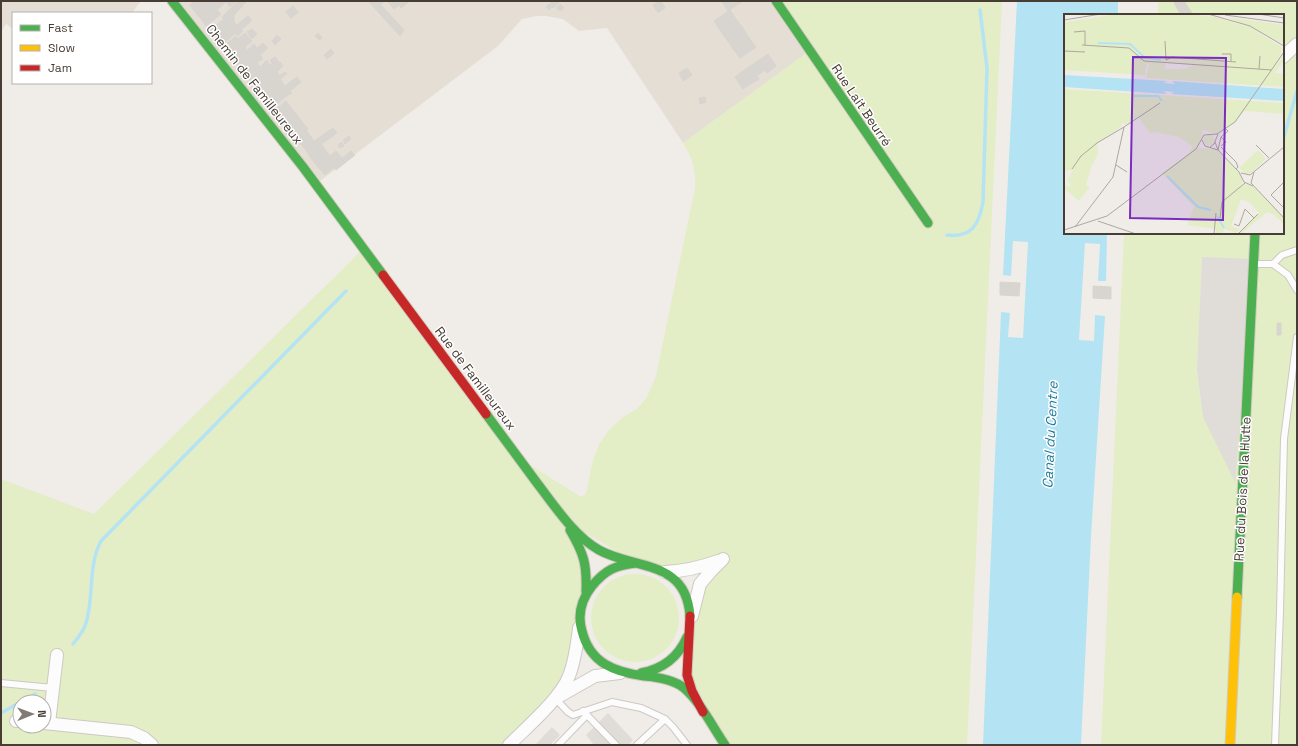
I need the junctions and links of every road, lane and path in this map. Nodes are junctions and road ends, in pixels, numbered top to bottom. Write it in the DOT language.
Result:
graph roads {
  1 [pos="172,1"];
  2 [pos="776,1"];
  3 [pos="1297,44"];
  4 [pos="1284,56"];
  5 [pos="316,184"];
  6 [pos="928,223"];
  7 [pos="1255,234"];
  8 [pos="1297,250"];
  9 [pos="1254,264"];
  10 [pos="1273,264"];
  11 [pos="1297,290"];
  12 [pos="1297,337"];
  13 [pos="565,520"];
  14 [pos="636,563"];
  15 [pos="665,572"];
  16 [pos="586,592"];
  17 [pos="691,621"];
  18 [pos="579,623"];
  19 [pos="689,634"];
  20 [pos="57,654"];
  21 [pos="622,672"];
  22 [pos="636,674"];
  23 [pos="1,682"];
  24 [pos="53,688"];
  25 [pos="52,694"];
  26 [pos="555,698"];
  27 [pos="703,712"];
  28 [pos="585,713"];
  29 [pos="665,719"];
  30 [pos="52,724"];
  31 [pos="152,745"];
  32 [pos="509,745"];
  33 [pos="558,745"];
  34 [pos="616,745"];
  35 [pos="637,745"];
  36 [pos="687,745"];
  37 [pos="725,745"];
  38 [pos="1230,745"];
  39 [pos="1275,745"];
  1 -- 5 [label="street, Chemin de Familleureux"];
  2 -- 6 [label="street, Rue Lait Beurré"];
  3 -- 4 [label="street"];
  5 -- 13 [label="street, Rue de Familleureux"];
  7 -- 9 [label="street, Rue du Bois de la Hutte"];
  8 -- 10 [label="lane"];
  9 -- 10 [label="lane"];
  9 -- 38 [label="street, Rue du Bois de la Hutte"];
  10 -- 11 [label="lane"];
  12 -- 39 [label="lane"];
  13 -- 14 [label="street, Rue de Familleureux"];
  13 -- 16 [label="street"];
  14 -- 15 [label="street, Rue de Familleureux"];
  14 -- 16 [label="street, Rue de Familleureux"];
  15 -- 17 [label="street, Rue de Familleureux"];
  15 -- 17 [label="street"];
  16 -- 18 [label="street, Rue de Familleureux"];
  17 -- 19 [label="street, Rue de Familleureux"];
  18 -- 21 [label="street, Rue de Familleureux"];
  18 -- 26 [label="street"];
  19 -- 22 [label="street, Rue de Familleureux"];
  19 -- 27 [label="street, Rue de Familleureux"];
  20 -- 24 [label="street"];
  21 -- 22 [label="street, Rue de Familleureux"];
  21 -- 26 [label="street"];
  22 -- 27 [label="street, Rue de Familleureux"];
  23 -- 24 [label="lane"];
  24 -- 25 [label="street"];
  26 -- 28 [label="lane"];
  26 -- 32 [label="street"];
  27 -- 37 [label="street, Rue de Familleureux"];
  28 -- 29 [label="lane"];
  28 -- 33 [label="lane"];
  28 -- 34 [label="lane"];
  29 -- 35 [label="lane"];
  29 -- 36 [label="lane"];
  30 -- 31 [label="street"];
}
